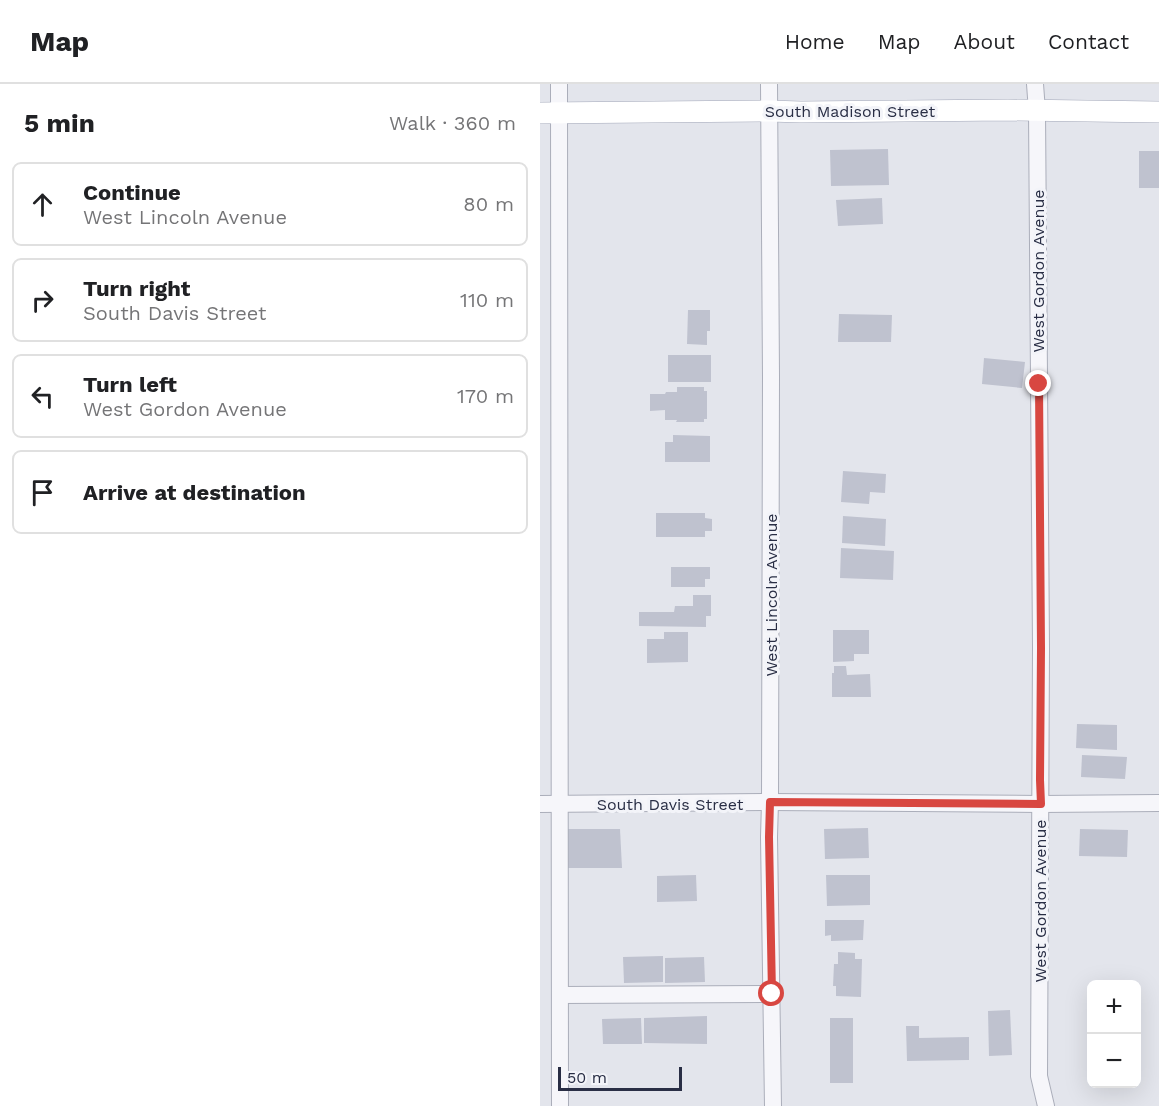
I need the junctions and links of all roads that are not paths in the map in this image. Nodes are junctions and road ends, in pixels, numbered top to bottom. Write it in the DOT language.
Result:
graph roads {
  1 [pos="559,84"];
  2 [pos="769,84"];
  3 [pos="1035,84"];
  4 [pos="769,111"];
  5 [pos="1037,111"];
  6 [pos="1159,112"];
  7 [pos="550,113"];
  8 [pos="770,802"];
  9 [pos="1159,802"];
  10 [pos="540,804"];
  11 [pos="560,804"];
  12 [pos="1041,804"];
  13 [pos="772,994"];
  14 [pos="560,996"];
  15 [pos="560,1106"];
  16 [pos="773,1106"];
  17 [pos="1046,1106"];
  1 -- 7 [label="street"];
  2 -- 4 [label="street, West Lincoln Avenue"];
  3 -- 5 [label="street, West Gordon Avenue"];
  4 -- 5 [label="main road, South Madison Street"];
  4 -- 7 [label="main road, South Madison Street"];
  4 -- 8 [label="street, West Lincoln Avenue"];
  5 -- 6 [label="main road, South Madison Street"];
  5 -- 12 [label="street, West Gordon Avenue"];
  7 -- 11 [label="street"];
  8 -- 11 [label="street, South Davis Street"];
  8 -- 12 [label="street, South Davis Street"];
  8 -- 13 [label="street, West Lincoln Avenue"];
  9 -- 12 [label="street, South Davis Street"];
  10 -- 11 [label="street, South Davis Street"];
  11 -- 14 [label="street"];
  12 -- 17 [label="street, West Gordon Avenue"];
  13 -- 14 [label="street"];
  13 -- 16 [label="street, West Lincoln Avenue"];
  14 -- 15 [label="street"];
}
